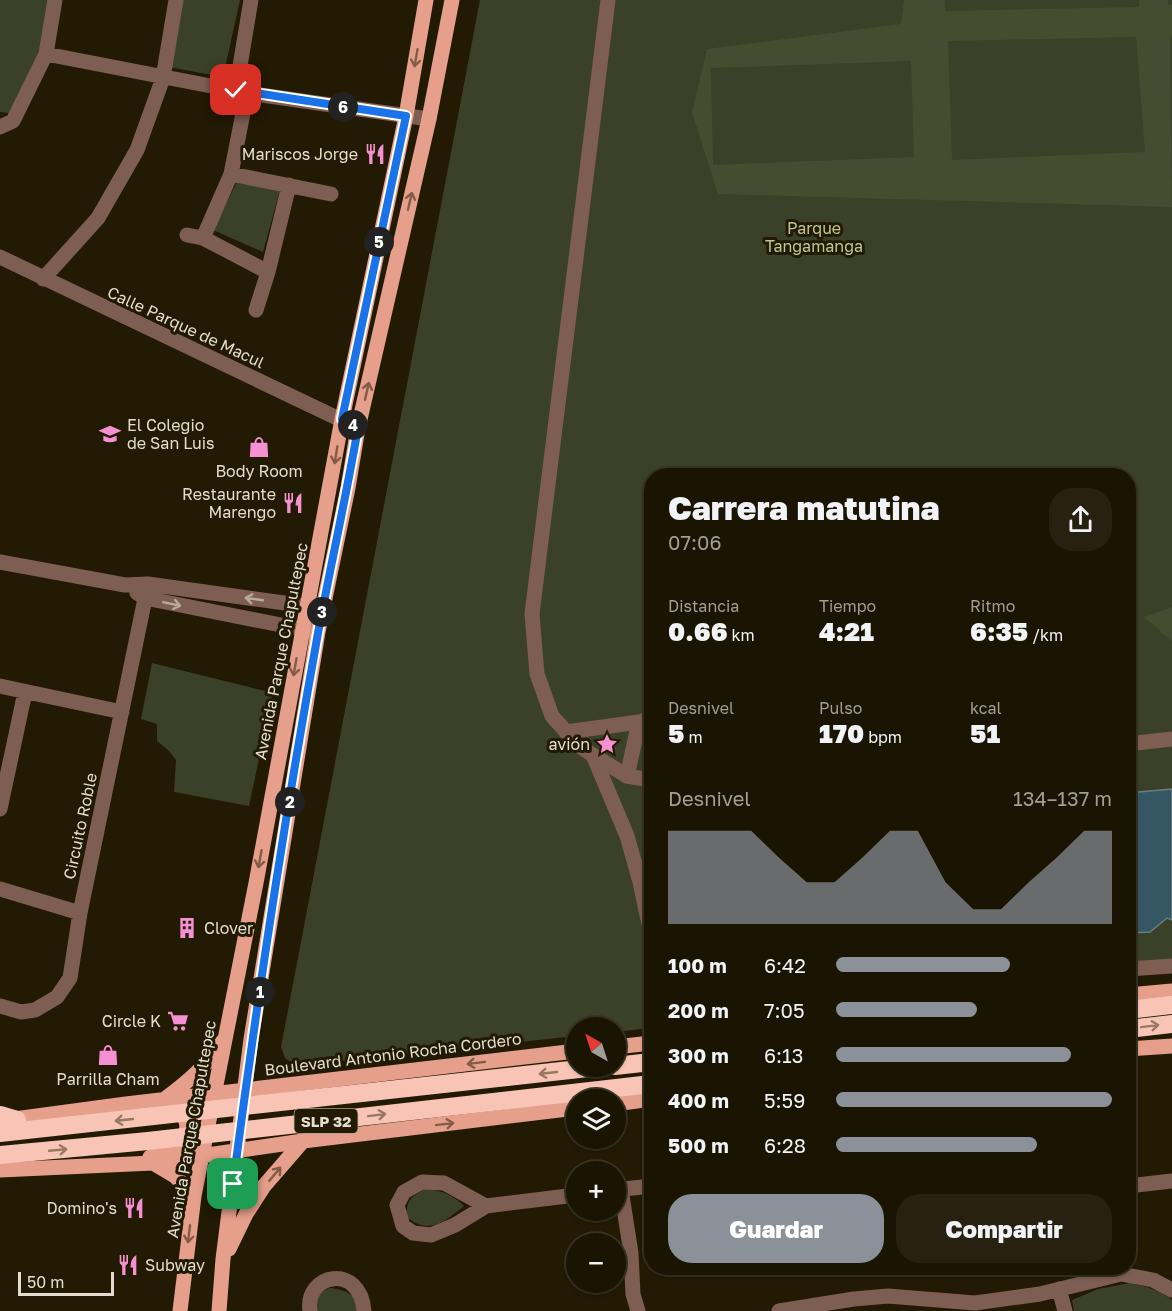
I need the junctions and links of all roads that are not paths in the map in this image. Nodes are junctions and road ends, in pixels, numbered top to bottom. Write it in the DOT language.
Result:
graph roads {
  1 [pos="55,0"];
  2 [pos="176,0"];
  3 [pos="251,0"];
  4 [pos="426,0"];
  5 [pos="452,0"];
  6 [pos="608,0"];
  7 [pos="46,54"];
  8 [pos="163,78"];
  9 [pos="241,91"];
  10 [pos="406,116"];
  11 [pos="429,119"];
  12 [pos="0,127"];
  13 [pos="231,174"];
  14 [pos="289,185"];
  15 [pos="331,194"];
  16 [pos="187,235"];
  17 [pos="203,238"];
  18 [pos="0,258"];
  19 [pos="268,272"];
  20 [pos="43,279"];
  21 [pos="256,310"];
  22 [pos="342,419"];
  23 [pos="358,428"];
  24 [pos="0,562"];
  25 [pos="147,591"];
  26 [pos="307,606"];
  27 [pos="323,609"];
  28 [pos="302,630"];
  29 [pos="318,632"];
  30 [pos="0,686"];
  31 [pos="25,692"];
  32 [pos="122,712"];
  33 [pos="644,720"];
  34 [pos="644,723"];
  35 [pos="566,732"];
  36 [pos="1172,739"];
  37 [pos="1136,743"];
  38 [pos="593,755"];
  39 [pos="627,776"];
  40 [pos="644,779"];
  41 [pos="0,809"];
  42 [pos="0,889"];
  43 [pos="644,901"];
  44 [pos="80,913"];
  45 [pos="1172,966"];
  46 [pos="1136,968"];
  47 [pos="1172,991"];
  48 [pos="1136,994"];
  49 [pos="1172,1005"];
  50 [pos="0,1006"];
  51 [pos="1136,1009"];
  52 [pos="1172,1024"];
  53 [pos="1136,1028"];
  54 [pos="226,1036"];
  55 [pos="644,1044"];
  56 [pos="626,1046"];
  57 [pos="1172,1046"];
  58 [pos="1136,1048"];
  59 [pos="566,1052"];
  60 [pos="644,1063"];
  61 [pos="626,1064"];
  62 [pos="566,1070"];
  63 [pos="307,1082"];
  64 [pos="644,1085"];
  65 [pos="246,1090"];
  66 [pos="216,1094"];
  67 [pos="164,1100"];
  68 [pos="644,1101"];
  69 [pos="626,1103"];
  70 [pos="126,1104"];
  71 [pos="566,1109"];
  72 [pos="6,1118"];
  73 [pos="0,1133"];
  74 [pos="303,1141"];
  75 [pos="237,1151"];
  76 [pos="0,1155"];
  77 [pos="202,1156"];
  78 [pos="153,1163"];
  79 [pos="130,1164"];
  80 [pos="0,1170"];
  81 [pos="1172,1181"];
  82 [pos="1136,1184"];
  83 [pos="644,1187"];
  84 [pos="626,1189"];
  85 [pos="194,1196"];
  86 [pos="566,1196"];
  87 [pos="486,1206"];
  88 [pos="624,1221"];
  89 [pos="223,1259"];
  90 [pos="1107,1275"];
  91 [pos="1135,1275"];
  92 [pos="1059,1289"];
  93 [pos="1172,1290"];
  94 [pos="180,1311"];
  95 [pos="219,1311"];
  96 [pos="310,1311"];
  97 [pos="364,1311"];
  98 [pos="638,1311"];
  99 [pos="779,1311"];
  100 [pos="1065,1311"];
  1 -- 7 [label="street"];
  2 -- 8 [label="street"];
  3 -- 9 [label="street"];
  4 -- 10 [label="main road, Avenida Parque Chapultepec, one-way"];
  5 -- 11 [label="main road, Avenida Parque Chapultepec"];
  6 -- 35 [label="street"];
  7 -- 8 [label="street"];
  7 -- 12 [label="street"];
  8 -- 9 [label="street"];
  8 -- 20 [label="street"];
  9 -- 10 [label="street"];
  9 -- 13 [label="street"];
  10 -- 11 [label="street"];
  10 -- 22 [label="main road, Avenida Parque Chapultepec"];
  23 -- 11 [label="main road, Avenida Parque Chapultepec, one-way"];
  13 -- 14 [label="street"];
  13 -- 17 [label="street"];
  14 -- 15 [label="street"];
  14 -- 19 [label="street"];
  16 -- 17 [label="street"];
  17 -- 19 [label="street"];
  18 -- 20 [label="street, Calle Parque de Macul"];
  19 -- 21 [label="street"];
  20 -- 22 [label="street, Calle Parque de Macul"];
  22 -- 23 [label="street, Calle Parque de Macul"];
  22 -- 26 [label="main road, Avenida Parque Chapultepec, one-way"];
  23 -- 27 [label="main road, Avenida Parque Chapultepec"];
  24 -- 25 [label="street"];
  26 -- 25 [label="street, one-way"];
  25 -- 28 [label="street, one-way"];
  25 -- 32 [label="street, Circuito Roble"];
  26 -- 27 [label="street"];
  26 -- 28 [label="main road, Avenida Parque Chapultepec"];
  27 -- 29 [label="main road, Avenida Parque Chapultepec"];
  28 -- 29 [label="street"];
  28 -- 54 [label="main road, Avenida Parque Chapultepec, one-way"];
  29 -- 65 [label="main road, Avenida Parque Chapultepec"];
  30 -- 31 [label="street"];
  31 -- 32 [label="street"];
  31 -- 41 [label="street"];
  32 -- 44 [label="street, Circuito Roble"];
  33 -- 35 [label="street"];
  34 -- 39 [label="street"];
  35 -- 38 [label="street"];
  36 -- 37 [label="street"];
  38 -- 39 [label="street"];
  38 -- 43 [label="street"];
  39 -- 40 [label="street"];
  42 -- 44 [label="street"];
  44 -- 50 [label="street, Circuito Roble"];
  45 -- 46 [label="street"];
  47 -- 48 [label="main road"];
  49 -- 51 [label="highway"];
  53 -- 52 [label="highway, one-way"];
  54 -- 66 [label="main road, Avenida Parque Chapultepec"];
  54 -- 67 [label="main road"];
  55 -- 56 [label="main road"];
  57 -- 58 [label="main road"];
  59 -- 63 [label="main road, Boulevard Antonio Rocha Cordero, one-way"];
  60 -- 61 [label="highway"];
  62 -- 73 [label="highway, SLP 32, one-way, bridge"];
  63 -- 65 [label="main road, Boulevard Antonio Rocha Cordero"];
  63 -- 74 [label="main road"];
  76 -- 64 [label="highway, SLP 32, one-way, bridge"];
  65 -- 66 [label="main road, Boulevard Antonio Rocha Cordero"];
  65 -- 75 [label="main road, Avenida Parque Chapultepec"];
  66 -- 67 [label="main road, Boulevard Antonio Rocha Cordero"];
  66 -- 77 [label="main road, Avenida Parque Chapultepec"];
  67 -- 70 [label="main road, Boulevard Antonio Rocha Cordero"];
  68 -- 69 [label="main road"];
  70 -- 72 [label="main road, Boulevard Antonio Rocha Cordero"];
  70 -- 79 [label="main road"];
  74 -- 71 [label="main road, one-way"];
  74 -- 75 [label="main road"];
  89 -- 74 [label="main road, one-way"];
  75 -- 77 [label="main road"];
  75 -- 89 [label="main road, Avenida Parque Chapultepec"];
  77 -- 78 [label="main road"];
  77 -- 85 [label="main road, Avenida Parque Chapultepec"];
  78 -- 79 [label="main road"];
  78 -- 85 [label="main road"];
  79 -- 80 [label="main road"];
  81 -- 82 [label="street"];
  83 -- 84 [label="street"];
  85 -- 94 [label="main road, Avenida Parque Chapultepec, one-way"];
  86 -- 87 [label="street"];
  87 -- 87 [label="street"];
  88 -- 98 [label="street"];
  89 -- 95 [label="main road, Avenida Parque Chapultepec"];
  90 -- 92 [label="street"];
  91 -- 93 [label="street"];
  92 -- 99 [label="street"];
  92 -- 100 [label="street"];
  96 -- 97 [label="street"];
}
